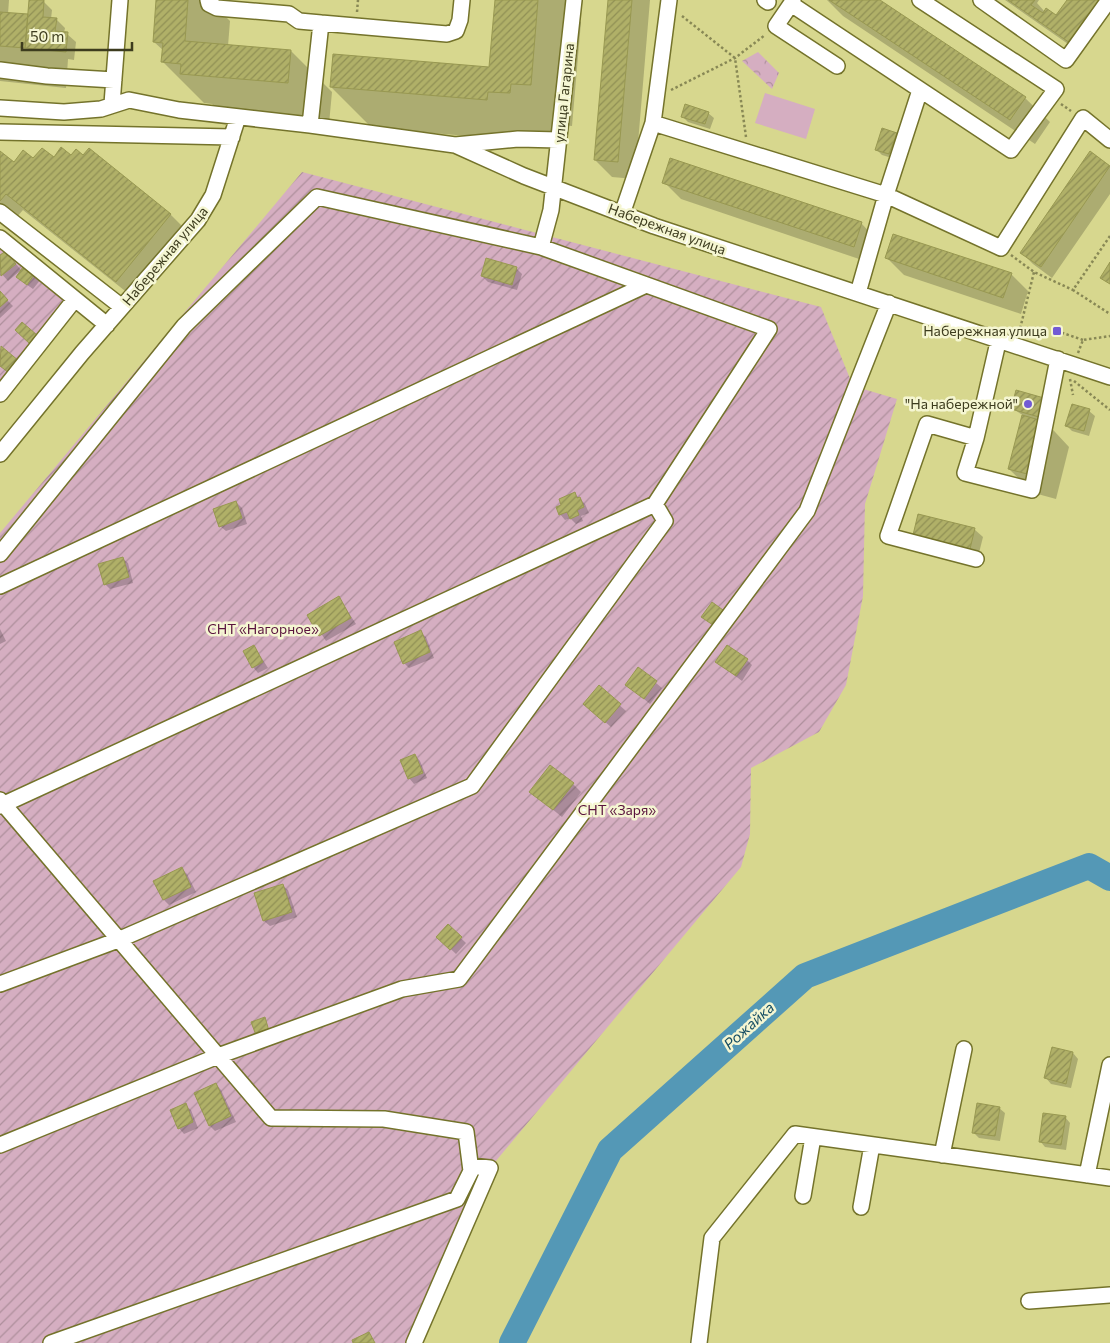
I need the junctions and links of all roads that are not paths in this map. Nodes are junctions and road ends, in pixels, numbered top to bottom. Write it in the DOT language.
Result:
graph roads {
  1 [pos="120,0"];
  2 [pos="208,0"];
  3 [pos="462,0"];
  4 [pos="574,0"];
  5 [pos="920,0"];
  6 [pos="981,0"];
  7 [pos="1110,0"];
  8 [pos="792,2"];
  9 [pos="669,3"];
  10 [pos="321,23"];
  11 [pos="837,66"];
  12 [pos="0,70"];
  13 [pos="114,80"];
  14 [pos="920,90"];
  15 [pos="112,104"];
  16 [pos="0,108"];
  17 [pos="238,117"];
  18 [pos="653,123"];
  19 [pos="310,124"];
  20 [pos="0,132"];
  21 [pos="232,137"];
  22 [pos="518,139"];
  23 [pos="559,140"];
  24 [pos="1110,140"];
  25 [pos="455,145"];
  26 [pos="512,170"];
  27 [pos="553,186"];
  28 [pos="886,195"];
  29 [pos="0,212"];
  30 [pos="622,214"];
  31 [pos="0,238"];
  32 [pos="541,247"];
  33 [pos="646,285"];
  34 [pos="858,293"];
  35 [pos="75,300"];
  36 [pos="889,303"];
  37 [pos="122,307"];
  38 [pos="107,325"];
  39 [pos="999,338"];
  40 [pos="1058,358"];
  41 [pos="1110,376"];
  42 [pos="0,394"];
  43 [pos="976,438"];
  44 [pos="0,454"];
  45 [pos="655,504"];
  46 [pos="0,554"];
  47 [pos="976,558"];
  48 [pos="0,586"];
  49 [pos="1,803"];
  50 [pos="118,940"];
  51 [pos="0,984"];
  52 [pos="964,1048"];
  53 [pos="218,1056"];
  54 [pos="1110,1065"];
  55 [pos="813,1137"];
  56 [pos="0,1145"];
  57 [pos="872,1145"];
  58 [pos="942,1155"];
  59 [pos="471,1166"];
  60 [pos="1087,1175"];
  61 [pos="1110,1178"];
  62 [pos="803,1196"];
  63 [pos="861,1207"];
  64 [pos="1110,1295"];
  65 [pos="1030,1301"];
  66 [pos="51,1343"];
  67 [pos="414,1343"];
  68 [pos="699,1343"];
  1 -- 13 [label="street"];
  2 -- 10 [label="street"];
  3 -- 10 [label="street"];
  4 -- 23 [label="street, улица Гагарина"];
  5 -- 14 [label="street"];
  6 -- 7 [label="street"];
  8 -- 11 [label="street"];
  8 -- 14 [label="street"];
  9 -- 18 [label="street"];
  10 -- 19 [label="street"];
  12 -- 13 [label="street"];
  13 -- 15 [label="street"];
  14 -- 28 [label="street"];
  15 -- 16 [label="street"];
  15 -- 17 [label="street"];
  17 -- 19 [label="street, Набережная улица"];
  17 -- 21 [label="street, Набережная улица"];
  18 -- 28 [label="street"];
  18 -- 30 [label="street"];
  19 -- 25 [label="street, Набережная улица"];
  20 -- 21 [label="street"];
  21 -- 37 [label="street, Набережная улица"];
  22 -- 23 [label="street, Набережная улица"];
  22 -- 25 [label="street, Набережная улица"];
  22 -- 26 [label="street"];
  23 -- 27 [label="street, улица Гагарина"];
  24 -- 28 [label="street"];
  25 -- 26 [label="street, Набережная улица"];
  26 -- 27 [label="street, Набережная улица"];
  27 -- 30 [label="street, Набережная улица"];
  27 -- 32 [label="street, улица Гагарина"];
  28 -- 34 [label="street"];
  29 -- 37 [label="street"];
  30 -- 34 [label="street, Набережная улица"];
  31 -- 35 [label="street"];
  32 -- 33 [label="street"];
  32 -- 46 [label="street"];
  33 -- 45 [label="street"];
  33 -- 48 [label="street"];
  34 -- 36 [label="street, Набережная улица"];
  35 -- 38 [label="street"];
  35 -- 42 [label="street"];
  36 -- 39 [label="street, Набережная улица"];
  36 -- 53 [label="street"];
  37 -- 38 [label="street, Набережная улица"];
  38 -- 44 [label="street, Набережная улица"];
  39 -- 40 [label="street, Набережная улица"];
  39 -- 43 [label="street"];
  40 -- 41 [label="street, Набережная улица"];
  40 -- 43 [label="street"];
  43 -- 47 [label="street"];
  45 -- 49 [label="street"];
  45 -- 50 [label="street"];
  49 -- 50 [label="street"];
  50 -- 51 [label="street"];
  50 -- 53 [label="street"];
  52 -- 58 [label="street"];
  53 -- 56 [label="street"];
  53 -- 59 [label="street"];
  54 -- 60 [label="street"];
  55 -- 57 [label="street"];
  55 -- 62 [label="street"];
  55 -- 68 [label="street"];
  57 -- 58 [label="street"];
  57 -- 63 [label="street"];
  58 -- 60 [label="street"];
  59 -- 66 [label="street"];
  59 -- 67 [label="street"];
  60 -- 61 [label="street"];
  64 -- 65 [label="street"];
}
